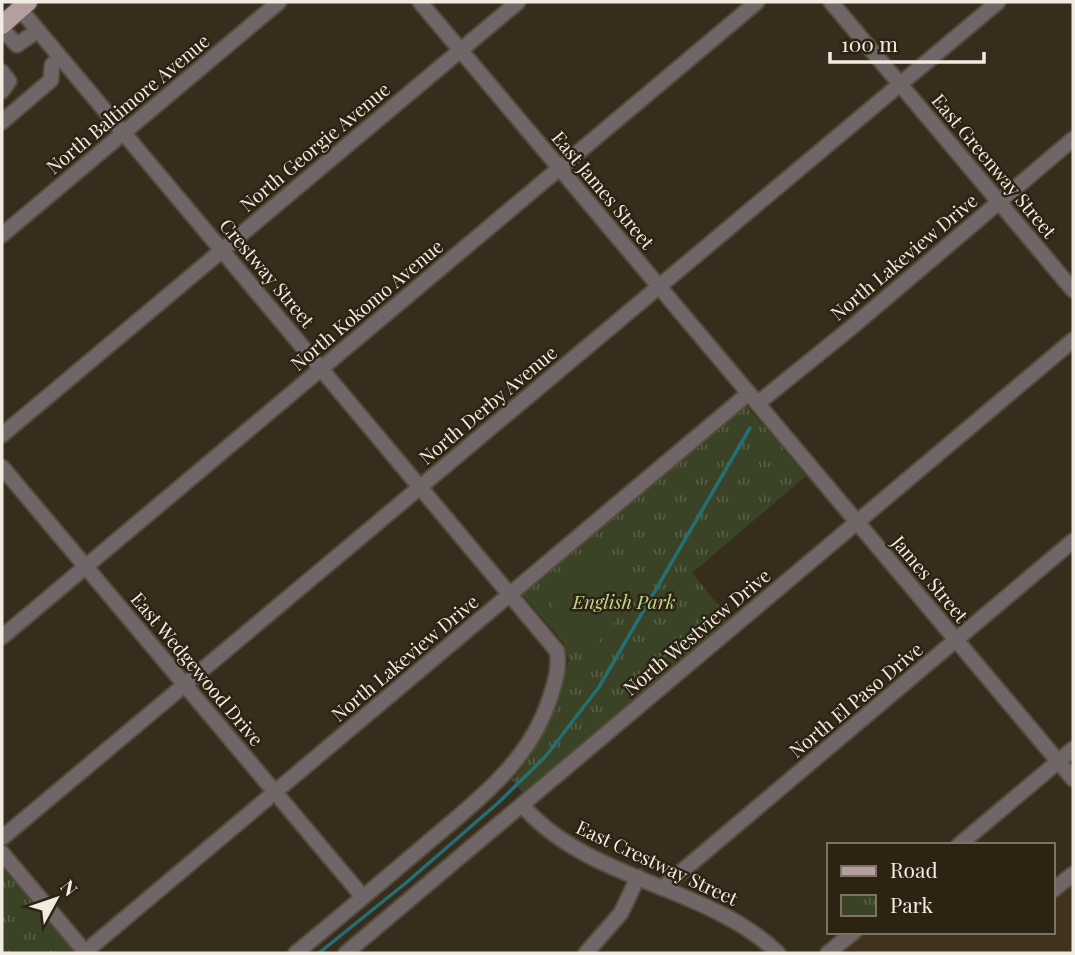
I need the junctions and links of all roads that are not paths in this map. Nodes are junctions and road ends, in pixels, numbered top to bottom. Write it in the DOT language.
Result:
graph roads {
  1 [pos="279,2"];
  2 [pos="420,2"];
  3 [pos="518,2"];
  4 [pos="757,2"];
  5 [pos="831,2"];
  6 [pos="998,2"];
  7 [pos="10,16"];
  8 [pos="37,31"];
  9 [pos="460,50"];
  10 [pos="60,58"];
  11 [pos="2,72"];
  12 [pos="900,83"];
  13 [pos="2,90"];
  14 [pos="2,122"];
  15 [pos="124,133"];
  16 [pos="1073,139"];
  17 [pos="559,168"];
  18 [pos="999,201"];
  19 [pos="2,235"];
  20 [pos="223,250"];
  21 [pos="659,286"];
  22 [pos="1073,290"];
  23 [pos="1073,340"];
  24 [pos="322,369"];
  25 [pos="753,398"];
  26 [pos="2,435"];
  27 [pos="2,467"];
  28 [pos="421,487"];
  29 [pos="856,522"];
  30 [pos="1073,541"];
  31 [pos="86,566"];
  32 [pos="511,594"];
  33 [pos="2,637"];
  34 [pos="956,640"];
  35 [pos="185,684"];
  36 [pos="1073,749"];
  37 [pos="1058,762"];
  38 [pos="1073,779"];
  39 [pos="275,791"];
  40 [pos="522,805"];
  41 [pos="2,838"];
  42 [pos="961,843"];
  43 [pos="2,853"];
  44 [pos="1073,874"];
  45 [pos="638,877"];
  46 [pos="662,888"];
  47 [pos="1054,889"];
  48 [pos="363,897"];
  49 [pos="852,934"];
  50 [pos="85,952"];
  51 [pos="296,953"];
  52 [pos="346,953"];
  53 [pos="586,953"];
  54 [pos="778,953"];
  55 [pos="828,953"];
  1 -- 15 [label="street, North Baltimore Avenue"];
  2 -- 9 [label="street, East James Street"];
  3 -- 9 [label="street, North Georgie Avenue"];
  4 -- 17 [label="street, North Kokomo Avenue"];
  5 -- 12 [label="street, East Greenway Street"];
  6 -- 12 [label="street, North Derby Avenue"];
  7 -- 8 [label="street, Crestway Street"];
  7 -- 8 [label="street"];
  8 -- 10 [label="street, Crestway Street"];
  9 -- 17 [label="street, East James Street"];
  9 -- 20 [label="street, North Georgie Avenue"];
  10 -- 14 [label="street"];
  10 -- 15 [label="street, Crestway Street"];
  11 -- 13 [label="street"];
  12 -- 18 [label="street, East Greenway Street"];
  12 -- 21 [label="street, North Derby Avenue"];
  15 -- 19 [label="street, North Baltimore Avenue"];
  15 -- 20 [label="street, Crestway Street"];
  16 -- 18 [label="street, North Lakeview Drive"];
  17 -- 21 [label="street, East James Street"];
  17 -- 24 [label="street, North Kokomo Avenue"];
  18 -- 22 [label="street, East Greenway Street"];
  18 -- 25 [label="street, North Lakeview Drive"];
  20 -- 24 [label="street, Crestway Street"];
  20 -- 26 [label="street, North Georgie Avenue"];
  21 -- 25 [label="street, East James Street"];
  21 -- 28 [label="street, North Derby Avenue"];
  23 -- 29 [label="street, North Westview Drive"];
  24 -- 28 [label="street, Crestway Street"];
  24 -- 31 [label="street, North Kokomo Avenue"];
  25 -- 29 [label="street, James Street"];
  25 -- 32 [label="street, North Lakeview Drive"];
  27 -- 31 [label="street, East Wedgewood Drive"];
  28 -- 32 [label="street, Crestway Street"];
  28 -- 35 [label="street, North Derby Avenue"];
  29 -- 34 [label="street, James Street"];
  29 -- 40 [label="street, North Westview Drive"];
  30 -- 34 [label="street, North El Paso Drive"];
  31 -- 33 [label="street, North Kokomo Avenue"];
  31 -- 35 [label="street, East Wedgewood Drive"];
  32 -- 39 [label="street, North Lakeview Drive"];
  32 -- 48 [label="street, Crestway Street"];
  34 -- 37 [label="street, James Street"];
  34 -- 46 [label="street, North El Paso Drive"];
  35 -- 39 [label="street, East Wedgewood Drive"];
  35 -- 41 [label="street, North Derby Avenue"];
  36 -- 37 [label="street"];
  37 -- 38 [label="street, James Street"];
  37 -- 42 [label="street"];
  39 -- 48 [label="street, East Wedgewood Drive"];
  39 -- 50 [label="street, North Lakeview Drive"];
  40 -- 45 [label="street, East Crestway Street"];
  40 -- 52 [label="street, North Westview Drive"];
  43 -- 50 [label="street"];
  44 -- 47 [label="street"];
  45 -- 46 [label="street, East Crestway Street"];
  45 -- 53 [label="street"];
  46 -- 54 [label="street, East Crestway Street"];
  48 -- 51 [label="street"];
  49 -- 55 [label="street"];
}
